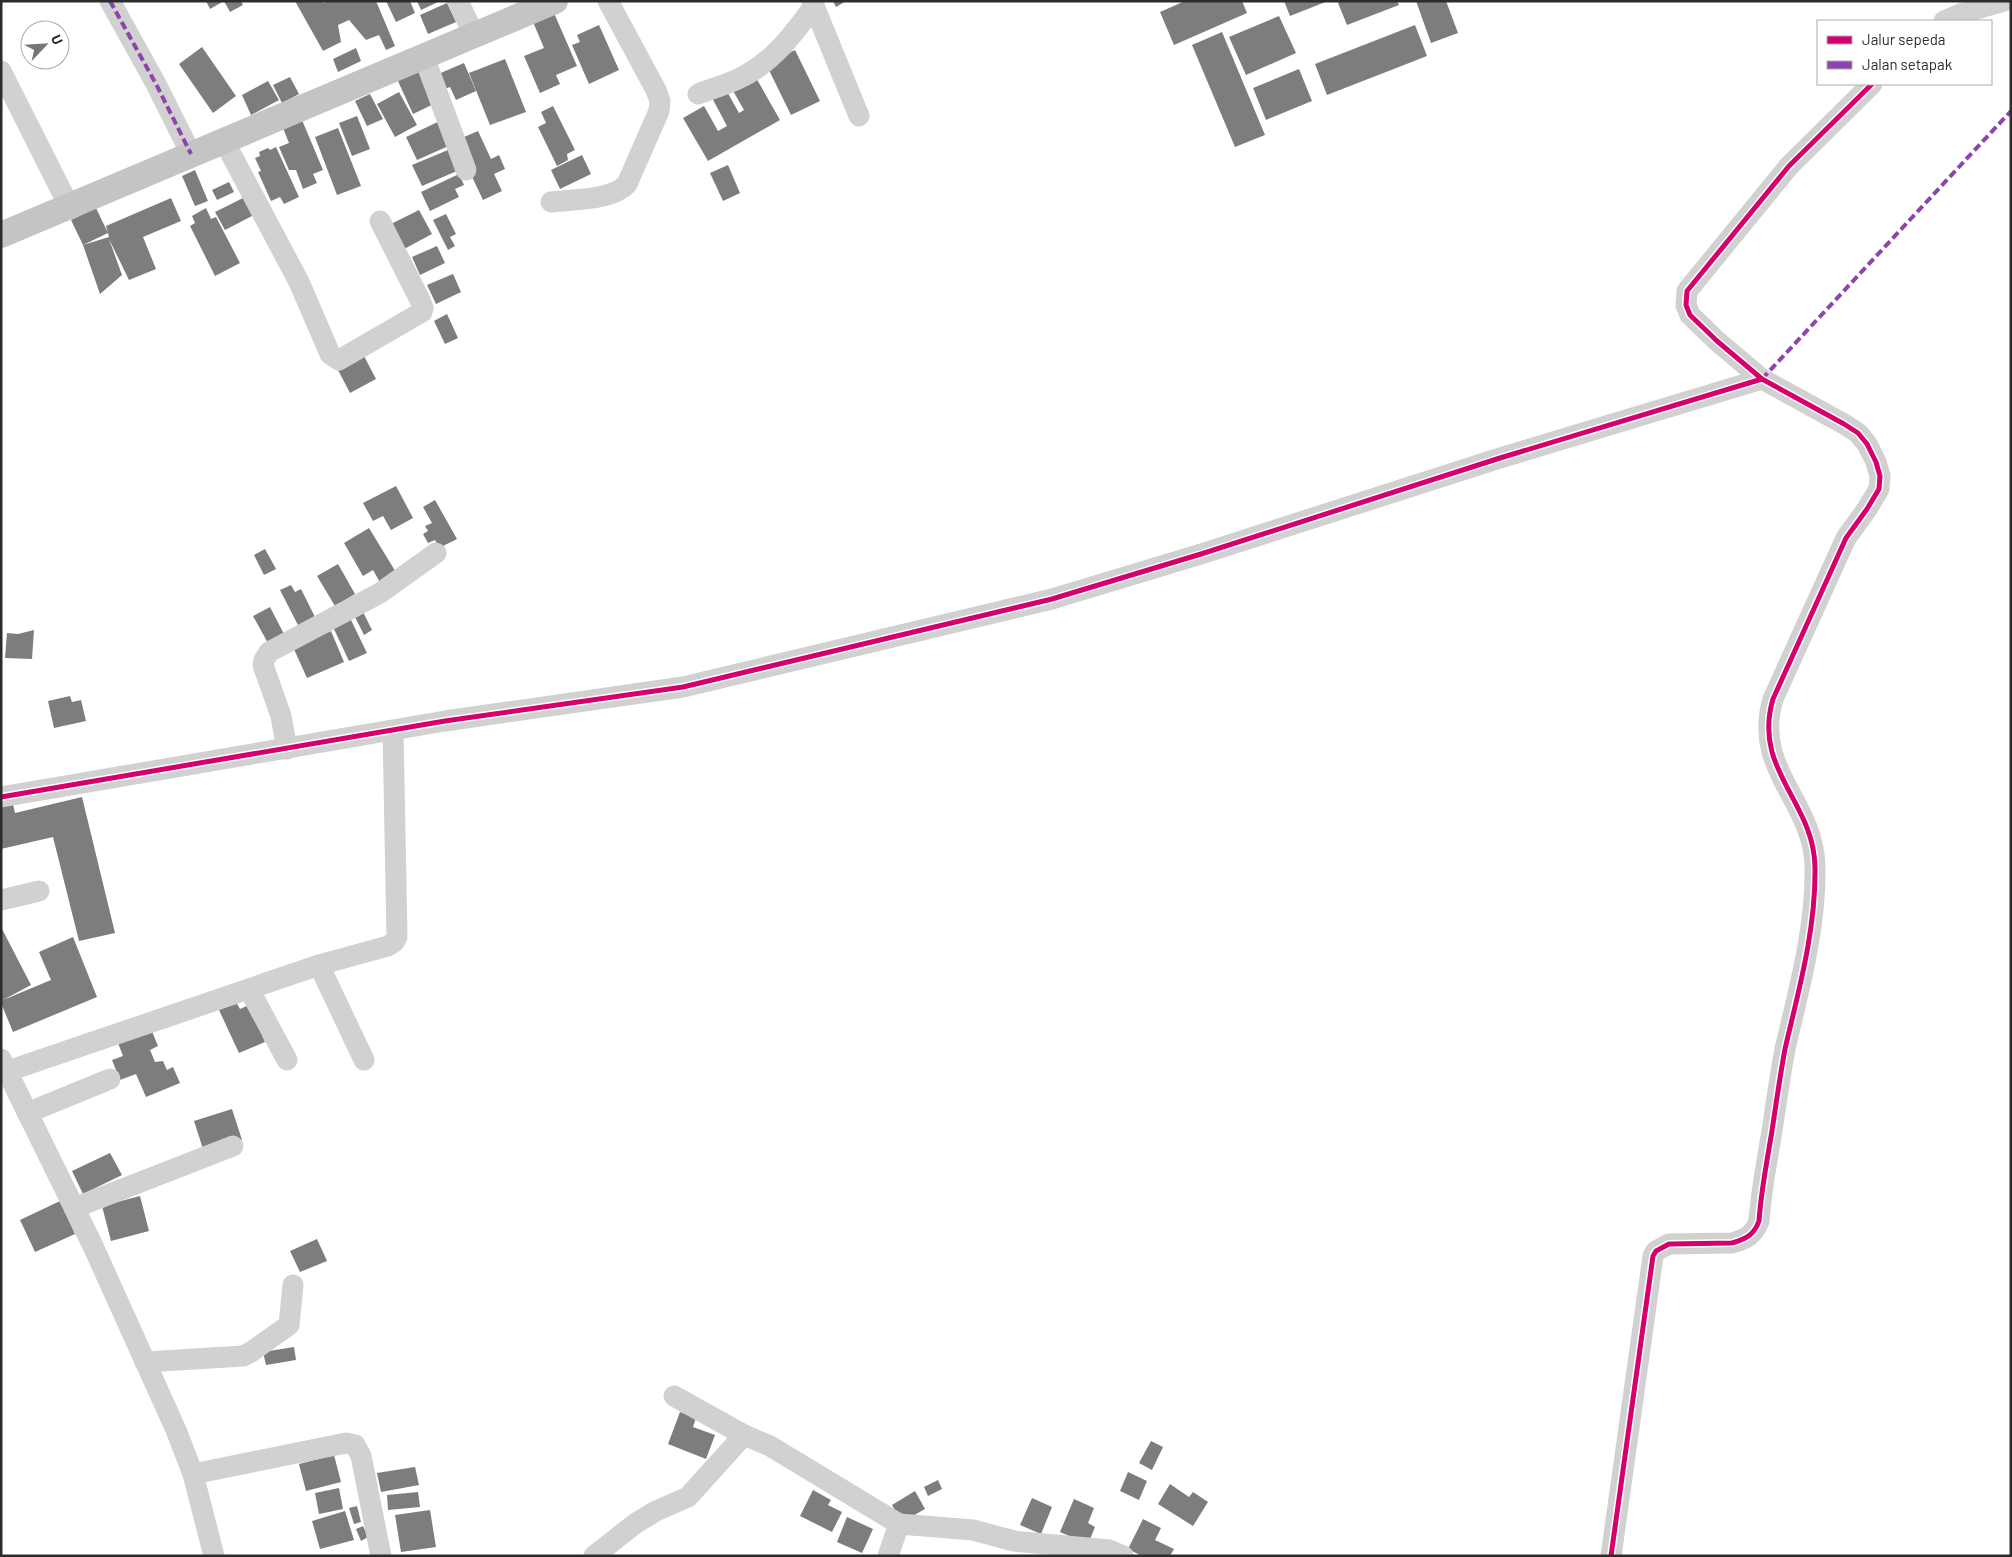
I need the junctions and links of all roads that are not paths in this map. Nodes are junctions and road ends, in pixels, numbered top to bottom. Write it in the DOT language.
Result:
graph roads {
  1 [pos="110,1"];
  2 [pos="458,1"];
  3 [pos="555,1"];
  4 [pos="608,1"];
  5 [pos="2004,1"];
  6 [pos="814,4"];
  7 [pos="1946,20"];
  8 [pos="474,36"];
  9 [pos="424,57"];
  10 [pos="1,71"];
  11 [pos="1871,85"];
  12 [pos="698,94"];
  13 [pos="859,116"];
  14 [pos="224,142"];
  15 [pos="191,154"];
  16 [pos="466,170"];
  17 [pos="551,202"];
  18 [pos="69,206"];
  19 [pos="380,221"];
  20 [pos="1,235"];
  21 [pos="1762,379"];
  22 [pos="436,553"];
  23 [pos="393,731"];
  24 [pos="286,749"];
  25 [pos="1,797"];
  26 [pos="39,891"];
  27 [pos="1,900"];
  28 [pos="319,965"];
  29 [pos="249,989"];
  30 [pos="287,1060"];
  31 [pos="364,1060"];
  32 [pos="4,1065"];
  33 [pos="110,1079"];
  34 [pos="27,1113"];
  35 [pos="233,1146"];
  36 [pos="74,1208"];
  37 [pos="293,1285"];
  38 [pos="145,1362"];
  39 [pos="674,1396"];
  40 [pos="744,1435"];
  41 [pos="194,1474"];
  42 [pos="899,1524"];
  43 [pos="214,1556"];
  44 [pos="381,1556"];
  45 [pos="594,1556"];
  46 [pos="888,1556"];
  47 [pos="1123,1556"];
  48 [pos="1611,1556"];
  1 -- 15 [label="street"];
  2 -- 8 [label="street"];
  3 -- 8 [label="main road"];
  4 -- 17 [label="street"];
  5 -- 7 [label="street"];
  6 -- 12 [label="street"];
  6 -- 13 [label="street"];
  8 -- 9 [label="main road"];
  9 -- 14 [label="main road"];
  9 -- 16 [label="street"];
  10 -- 18 [label="street"];
  11 -- 21 [label="street"];
  14 -- 15 [label="main road"];
  14 -- 19 [label="street"];
  15 -- 18 [label="main road"];
  18 -- 20 [label="main road"];
  21 -- 23 [label="street"];
  21 -- 48 [label="street"];
  22 -- 24 [label="street"];
  23 -- 24 [label="street"];
  23 -- 28 [label="street"];
  24 -- 25 [label="street"];
  26 -- 27 [label="street"];
  28 -- 29 [label="street"];
  28 -- 31 [label="street"];
  29 -- 30 [label="street"];
  29 -- 32 [label="street"];
  32 -- 34 [label="street"];
  33 -- 34 [label="street"];
  34 -- 36 [label="street"];
  35 -- 36 [label="street"];
  36 -- 38 [label="street"];
  37 -- 38 [label="street"];
  38 -- 41 [label="street"];
  39 -- 40 [label="street"];
  40 -- 42 [label="street"];
  40 -- 45 [label="street"];
  41 -- 43 [label="street"];
  41 -- 44 [label="street"];
  42 -- 46 [label="street"];
  42 -- 47 [label="street"];
}
